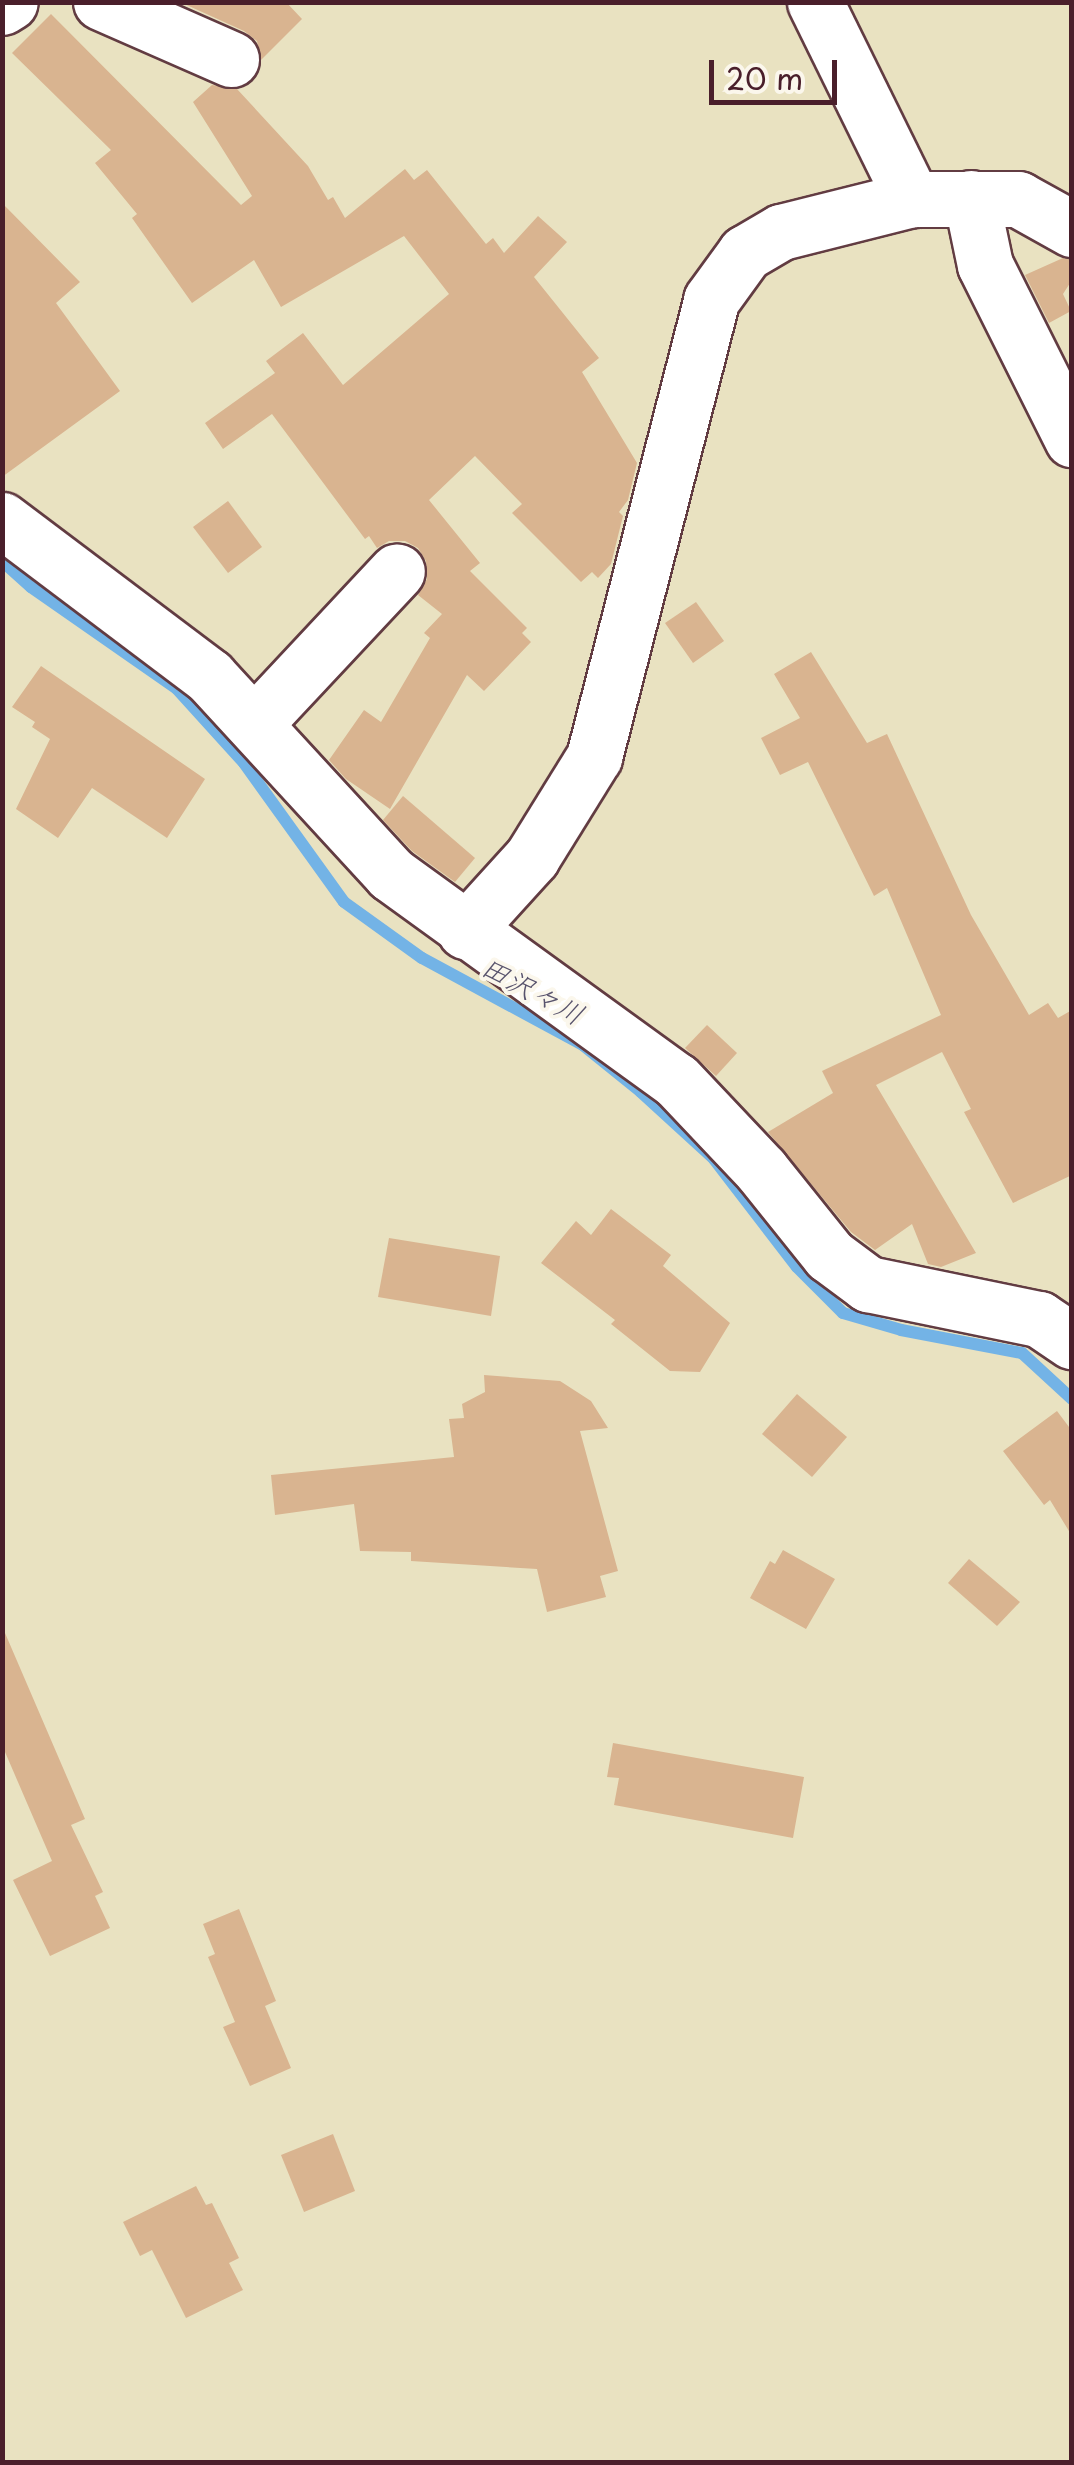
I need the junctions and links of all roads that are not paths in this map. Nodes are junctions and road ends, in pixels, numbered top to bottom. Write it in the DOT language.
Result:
graph roads {
  1 [pos="10,2"];
  2 [pos="101,2"];
  3 [pos="815,2"];
  4 [pos="2,7"];
  5 [pos="231,59"];
  6 [pos="970,198"];
  7 [pos="912,199"];
  8 [pos="1072,229"];
  9 [pos="1072,439"];
  10 [pos="2,520"];
  11 [pos="397,570"];
  12 [pos="254,724"];
  13 [pos="466,931"];
  14 [pos="1072,1341"];
  1 -- 4 [label="street"];
  2 -- 5 [label="street"];
  3 -- 7 [label="street"];
  6 -- 7 [label="street"];
  6 -- 8 [label="street"];
  6 -- 9 [label="street"];
  7 -- 13 [label="street"];
  10 -- 12 [label="street"];
  11 -- 12 [label="street"];
  12 -- 13 [label="street"];
  13 -- 14 [label="street"];
}
